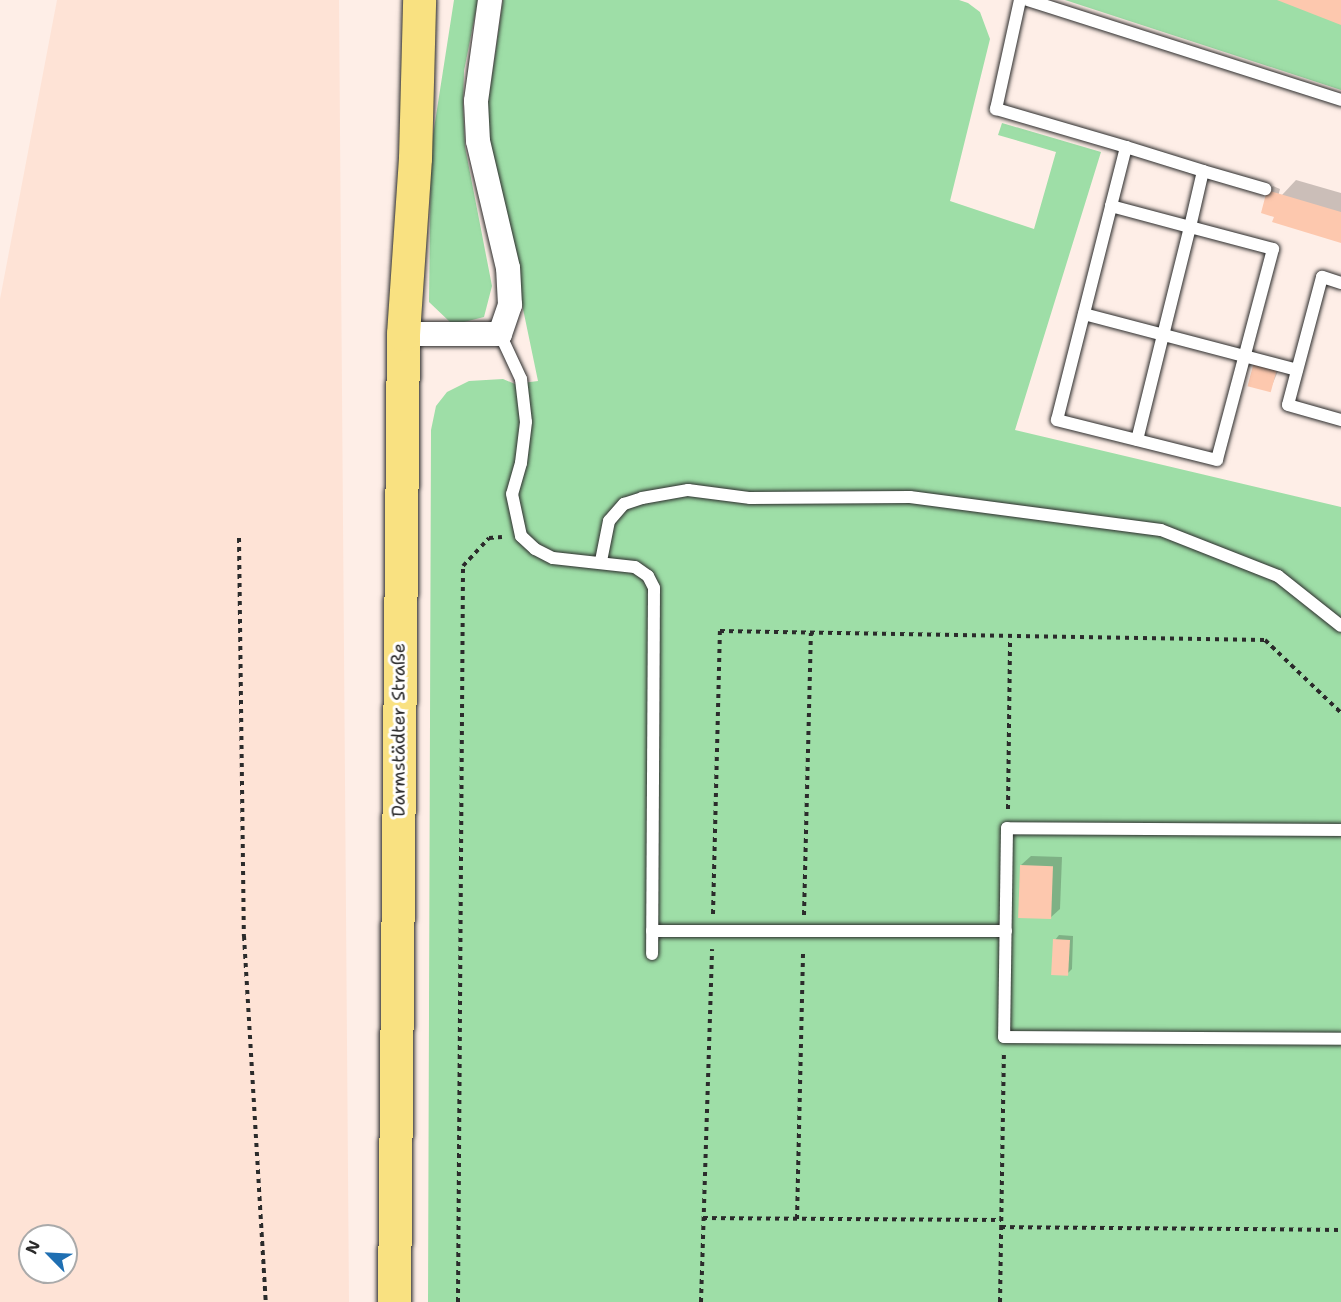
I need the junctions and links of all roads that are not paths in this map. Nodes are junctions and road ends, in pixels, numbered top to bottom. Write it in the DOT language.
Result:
graph roads {
  1 [pos="419,0"];
  2 [pos="442,0"];
  3 [pos="490,0"];
  4 [pos="1020,0"];
  5 [pos="1028,0"];
  6 [pos="1341,100"];
  7 [pos="1126,147"];
  8 [pos="415,158"];
  9 [pos="1203,171"];
  10 [pos="1265,189"];
  11 [pos="1111,206"];
  12 [pos="1190,227"];
  13 [pos="1341,283"];
  14 [pos="1084,314"];
  15 [pos="403,334"];
  16 [pos="500,334"];
  17 [pos="1163,335"];
  18 [pos="1245,356"];
  19 [pos="1297,370"];
  20 [pos="1341,420"];
  21 [pos="1137,440"];
  22 [pos="601,561"];
  23 [pos="1341,626"];
  24 [pos="1341,830"];
  25 [pos="652,931"];
  26 [pos="1006,931"];
  27 [pos="652,954"];
  28 [pos="1341,1039"];
  29 [pos="394,1302"];
  1 -- 8 [label="main road, Darmstädter Straße"];
  2 -- 8 [label="main road, Darmstädter Straße"];
  3 -- 16 [label="street"];
  4 -- 7 [label="lane"];
  5 -- 6 [label="lane"];
  7 -- 9 [label="lane"];
  7 -- 11 [label="lane"];
  8 -- 15 [label="main road, Darmstädter Straße"];
  9 -- 10 [label="lane"];
  9 -- 12 [label="lane"];
  11 -- 12 [label="lane"];
  11 -- 14 [label="lane"];
  12 -- 17 [label="lane"];
  12 -- 18 [label="lane"];
  13 -- 19 [label="lane"];
  14 -- 17 [label="lane"];
  14 -- 21 [label="lane"];
  15 -- 16 [label="street"];
  15 -- 29 [label="main road, Darmstädter Straße"];
  16 -- 22 [label="lane"];
  17 -- 18 [label="lane"];
  17 -- 21 [label="lane"];
  18 -- 19 [label="lane"];
  18 -- 21 [label="lane"];
  19 -- 20 [label="lane"];
  22 -- 23 [label="lane"];
  22 -- 25 [label="lane"];
  24 -- 26 [label="lane"];
  25 -- 26 [label="lane"];
  25 -- 27 [label="lane"];
  26 -- 28 [label="lane"];
}
